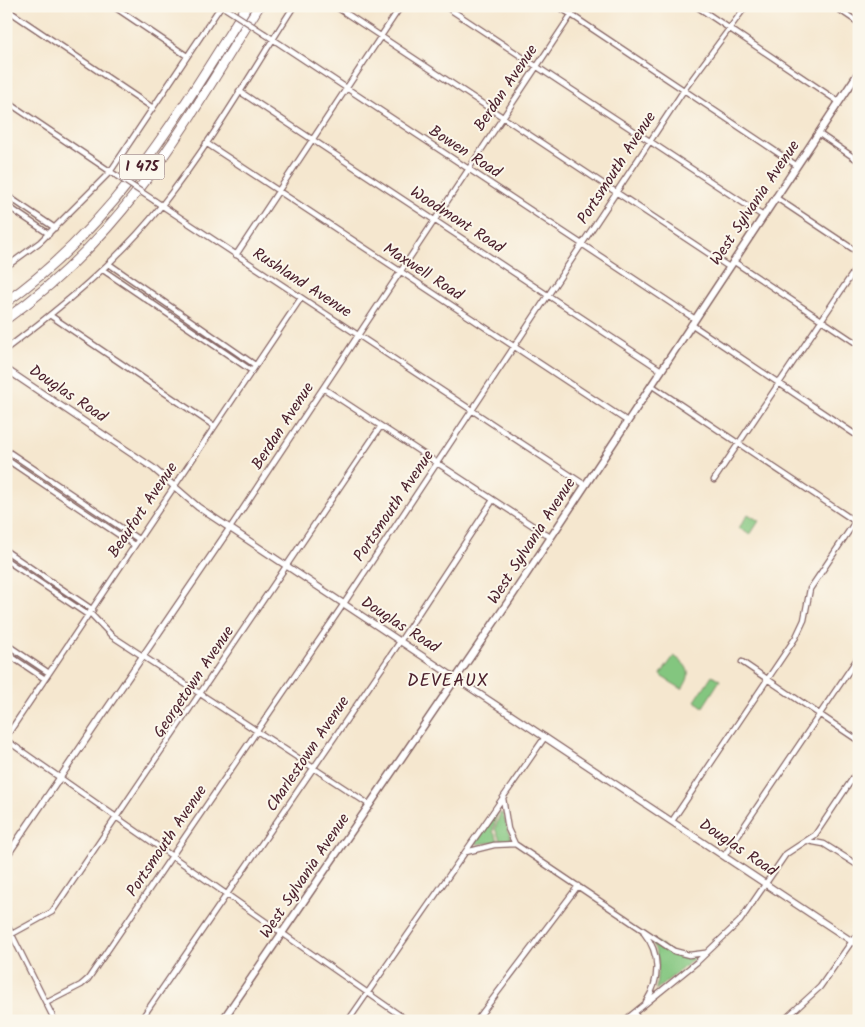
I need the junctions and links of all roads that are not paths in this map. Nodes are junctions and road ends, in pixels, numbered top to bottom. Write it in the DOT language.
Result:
graph roads {
  1 [pos="113,6"];
  2 [pos="247,6"];
  3 [pos="259,6"];
  4 [pos="264,6"];
  5 [pos="294,6"];
  6 [pos="335,6"];
  7 [pos="401,6"];
  8 [pos="445,6"];
  9 [pos="558,6"];
  10 [pos="577,6"];
  11 [pos="696,6"];
  12 [pos="746,6"];
  13 [pos="834,6"];
  14 [pos="223,7"];
  15 [pos="6,9"];
  16 [pos="571,15"];
  17 [pos="859,23"];
  18 [pos="730,29"];
  19 [pos="381,37"];
  20 [pos="273,40"];
  21 [pos="187,56"];
  22 [pos="537,67"];
  23 [pos="859,72"];
  24 [pos="346,88"];
  25 [pos="684,90"];
  26 [pos="240,91"];
  27 [pos="6,102"];
  28 [pos="839,102"];
  29 [pos="152,108"];
  30 [pos="195,112"];
  31 [pos="502,118"];
  32 [pos="818,133"];
  33 [pos="313,140"];
  34 [pos="650,141"];
  35 [pos="206,143"];
  36 [pos="859,161"];
  37 [pos="796,165"];
  38 [pos="469,170"];
  39 [pos="110,172"];
  40 [pos="278,191"];
  41 [pos="616,193"];
  42 [pos="6,196"];
  43 [pos="775,197"];
  44 [pos="6,205"];
  45 [pos="162,206"];
  46 [pos="763,216"];
  47 [pos="435,220"];
  48 [pos="55,228"];
  49 [pos="49,234"];
  50 [pos="582,244"];
  51 [pos="859,253"];
  52 [pos="236,255"];
  53 [pos="733,261"];
  54 [pos="109,264"];
  55 [pos="859,264"];
  56 [pos="6,267"];
  57 [pos="729,267"];
  58 [pos="103,270"];
  59 [pos="400,272"];
  60 [pos="548,295"];
  61 [pos="301,298"];
  62 [pos="6,302"];
  63 [pos="51,316"];
  64 [pos="6,319"];
  65 [pos="821,320"];
  66 [pos="693,322"];
  67 [pos="358,335"];
  68 [pos="859,346"];
  69 [pos="514,347"];
  70 [pos="6,349"];
  71 [pos="255,365"];
  72 [pos="6,369"];
  73 [pos="661,370"];
  74 [pos="252,371"];
  75 [pos="778,383"];
  76 [pos="651,385"];
  77 [pos="324,388"];
  78 [pos="472,411"];
  79 [pos="627,422"];
  80 [pos="214,426"];
  81 [pos="381,426"];
  82 [pos="859,437"];
  83 [pos="738,443"];
  84 [pos="6,450"];
  85 [pos="6,459"];
  86 [pos="438,463"];
  87 [pos="714,480"];
  88 [pos="585,485"];
  89 [pos="174,486"];
  90 [pos="493,500"];
  91 [pos="857,523"];
  92 [pos="230,528"];
  93 [pos="550,537"];
  94 [pos="138,539"];
  95 [pos="134,545"];
  96 [pos="6,551"];
  97 [pos="6,560"];
  98 [pos="288,567"];
  99 [pos="343,605"];
  100 [pos="90,613"];
  101 [pos="400,642"];
  102 [pos="6,644"];
  103 [pos="6,653"];
  104 [pos="144,656"];
  105 [pos="859,656"];
  106 [pos="742,662"];
  107 [pos="49,673"];
  108 [pos="456,678"];
  109 [pos="46,679"];
  110 [pos="767,680"];
  111 [pos="201,694"];
  112 [pos="819,715"];
  113 [pos="257,730"];
  114 [pos="545,737"];
  115 [pos="6,738"];
  116 [pos="859,741"];
  117 [pos="313,768"];
  118 [pos="859,769"];
  119 [pos="60,777"];
  120 [pos="503,798"];
  121 [pos="370,805"];
  122 [pos="117,817"];
  123 [pos="672,822"];
  124 [pos="807,841"];
  125 [pos="515,844"];
  126 [pos="466,852"];
  127 [pos="172,856"];
  128 [pos="724,856"];
  129 [pos="6,857"];
  130 [pos="859,866"];
  131 [pos="766,884"];
  132 [pos="578,886"];
  133 [pos="226,895"];
  134 [pos="6,923"];
  135 [pos="638,927"];
  136 [pos="859,932"];
  137 [pos="12,934"];
  138 [pos="282,934"];
  139 [pos="852,942"];
  140 [pos="859,946"];
  141 [pos="707,953"];
  142 [pos="367,993"];
  143 [pos="46,1003"];
  144 [pos="644,1005"];
  145 [pos="634,1013"];
  146 [pos="55,1021"];
  147 [pos="140,1021"];
  148 [pos="222,1021"];
  149 [pos="348,1021"];
  150 [pos="408,1021"];
  151 [pos="476,1021"];
  152 [pos="624,1021"];
  153 [pos="640,1021"];
  154 [pos="783,1021"];
  1 -- 21 [label="street"];
  2 -- 62 [label="highway, I 475"];
  3 -- 30 [label="highway, I 475"];
  4 -- 30 [label="highway"];
  5 -- 20 [label="street"];
  6 -- 19 [label="street"];
  7 -- 19 [label="street"];
  8 -- 22 [label="street"];
  9 -- 16 [label="street"];
  10 -- 16 [label="street, Berdan Avenue"];
  11 -- 18 [label="street"];
  12 -- 18 [label="street, Portsmouth Avenue"];
  13 -- 17 [label="street"];
  14 -- 20 [label="street, Bowen Road, bridge"];
  14 -- 21 [label="street"];
  15 -- 29 [label="street"];
  16 -- 22 [label="street, Berdan Avenue"];
  16 -- 25 [label="street"];
  18 -- 25 [label="street, Portsmouth Avenue"];
  18 -- 28 [label="street"];
  19 -- 24 [label="street"];
  19 -- 31 [label="street"];
  20 -- 24 [label="street, Bowen Road"];
  20 -- 26 [label="street"];
  21 -- 29 [label="street"];
  22 -- 31 [label="street, Berdan Avenue"];
  22 -- 34 [label="street"];
  23 -- 28 [label="main road, West Sylvania Avenue"];
  24 -- 33 [label="street"];
  24 -- 38 [label="street, Bowen Road"];
  25 -- 34 [label="street, Portsmouth Avenue"];
  25 -- 37 [label="street"];
  26 -- 33 [label="street, Woodmont Road"];
  26 -- 35 [label="street"];
  27 -- 39 [label="street, Rushland Avenue"];
  28 -- 32 [label="main road, West Sylvania Avenue"];
  29 -- 39 [label="street"];
  30 -- 64 [label="highway, I 475"];
  31 -- 38 [label="street, Berdan Avenue"];
  31 -- 41 [label="street"];
  32 -- 36 [label="street"];
  32 -- 37 [label="main road, West Sylvania Avenue"];
  33 -- 40 [label="street"];
  33 -- 47 [label="street, Woodmont Road"];
  34 -- 41 [label="street, Portsmouth Avenue"];
  34 -- 46 [label="street"];
  35 -- 40 [label="street, Maxwell Road"];
  35 -- 45 [label="street"];
  37 -- 43 [label="main road, West Sylvania Avenue"];
  38 -- 47 [label="street, Berdan Avenue"];
  38 -- 50 [label="street, Bowen Road"];
  39 -- 45 [label="street, Rushland Avenue, bridge"];
  39 -- 48 [label="street"];
  40 -- 52 [label="street"];
  40 -- 59 [label="street, Maxwell Road"];
  41 -- 50 [label="street, Portsmouth Avenue"];
  41 -- 57 [label="street"];
  42 -- 48 [label="street"];
  43 -- 46 [label="main road, West Sylvania Avenue"];
  43 -- 51 [label="street"];
  44 -- 49 [label="street"];
  45 -- 52 [label="street, Rushland Avenue"];
  45 -- 54 [label="street"];
  46 -- 53 [label="main road, West Sylvania Avenue"];
  47 -- 59 [label="street, Berdan Avenue"];
  47 -- 60 [label="street, Woodmont Road"];
  48 -- 49 [label="street"];
  49 -- 56 [label="street"];
  50 -- 60 [label="street, Portsmouth Avenue"];
  50 -- 66 [label="street, Bowen Road"];
  52 -- 61 [label="street, Rushland Avenue"];
  53 -- 57 [label="main road, West Sylvania Avenue"];
  53 -- 65 [label="street"];
  54 -- 58 [label="street"];
  54 -- 71 [label="street"];
  55 -- 65 [label="street"];
  57 -- 66 [label="main road, West Sylvania Avenue"];
  58 -- 63 [label="street"];
  58 -- 74 [label="street"];
  59 -- 67 [label="street, Berdan Avenue"];
  59 -- 69 [label="street, Maxwell Road"];
  60 -- 69 [label="street, Portsmouth Avenue"];
  60 -- 73 [label="street, Woodmont Road"];
  61 -- 67 [label="street, Rushland Avenue"];
  61 -- 71 [label="street, Beaufort Avenue"];
  63 -- 70 [label="street"];
  63 -- 80 [label="street"];
  65 -- 68 [label="street"];
  65 -- 75 [label="street"];
  66 -- 73 [label="main road, West Sylvania Avenue"];
  66 -- 75 [label="street, Bowen Road"];
  67 -- 77 [label="street, Berdan Avenue"];
  67 -- 78 [label="street, Rushland Avenue"];
  69 -- 78 [label="street, Portsmouth Avenue"];
  69 -- 79 [label="street, Maxwell Road"];
  71 -- 74 [label="street, Beaufort Avenue"];
  72 -- 89 [label="street, Douglas Road"];
  73 -- 76 [label="main road, West Sylvania Avenue"];
  74 -- 80 [label="street, Beaufort Avenue"];
  75 -- 82 [label="street, Bowen Road"];
  75 -- 83 [label="street"];
  76 -- 79 [label="main road, West Sylvania Avenue"];
  76 -- 83 [label="street"];
  77 -- 81 [label="street"];
  77 -- 92 [label="street, Berdan Avenue"];
  78 -- 86 [label="street, Portsmouth Avenue"];
  78 -- 88 [label="street, Rushland Avenue"];
  79 -- 88 [label="main road, West Sylvania Avenue"];
  80 -- 89 [label="street, Beaufort Avenue"];
  81 -- 86 [label="street"];
  81 -- 98 [label="street, Georgetown Avenue"];
  83 -- 87 [label="street"];
  83 -- 91 [label="street"];
  84 -- 94 [label="street"];
  85 -- 95 [label="street"];
  86 -- 90 [label="street"];
  86 -- 99 [label="street, Portsmouth Avenue"];
  88 -- 93 [label="main road, West Sylvania Avenue"];
  89 -- 92 [label="street, Douglas Road"];
  89 -- 94 [label="street, Beaufort Avenue"];
  90 -- 93 [label="street"];
  90 -- 101 [label="street, Charlestown Avenue"];
  91 -- 110 [label="street"];
  92 -- 98 [label="street, Douglas Road"];
  92 -- 104 [label="street, Berdan Avenue"];
  93 -- 108 [label="main road, West Sylvania Avenue"];
  94 -- 95 [label="street, Beaufort Avenue"];
  95 -- 100 [label="street, Beaufort Avenue"];
  96 -- 100 [label="street"];
  97 -- 100 [label="street"];
  98 -- 99 [label="street, Douglas Road"];
  98 -- 111 [label="street, Georgetown Avenue"];
  99 -- 101 [label="street, Douglas Road"];
  99 -- 113 [label="street, Portsmouth Avenue"];
  100 -- 104 [label="street"];
  100 -- 107 [label="street, Beaufort Avenue"];
  101 -- 108 [label="street, Douglas Road"];
  101 -- 117 [label="street, Charlestown Avenue"];
  102 -- 107 [label="street"];
  103 -- 109 [label="street"];
  104 -- 111 [label="street"];
  104 -- 119 [label="street, Berdan Avenue"];
  105 -- 112 [label="street"];
  106 -- 110 [label="street"];
  107 -- 109 [label="street, Beaufort Avenue"];
  108 -- 114 [label="street, Douglas Road"];
  108 -- 121 [label="main road, West Sylvania Avenue"];
  109 -- 115 [label="street, Beaufort Avenue"];
  110 -- 112 [label="street"];
  110 -- 123 [label="street"];
  111 -- 113 [label="street"];
  111 -- 122 [label="street, Georgetown Avenue"];
  112 -- 116 [label="street"];
  112 -- 128 [label="street"];
  113 -- 117 [label="street"];
  113 -- 127 [label="street, Portsmouth Avenue"];
  114 -- 120 [label="street"];
  114 -- 123 [label="street, Douglas Road"];
  115 -- 119 [label="street"];
  117 -- 121 [label="street"];
  117 -- 133 [label="street, Charlestown Avenue"];
  118 -- 124 [label="street"];
  119 -- 122 [label="street"];
  119 -- 129 [label="street, Berdan Avenue"];
  120 -- 125 [label="street"];
  120 -- 126 [label="street"];
  121 -- 138 [label="main road, West Sylvania Avenue"];
  122 -- 127 [label="street"];
  122 -- 137 [label="street, Georgetown Avenue"];
  123 -- 128 [label="street, Douglas Road"];
  124 -- 130 [label="street"];
  124 -- 131 [label="street"];
  125 -- 126 [label="street"];
  125 -- 132 [label="street"];
  126 -- 142 [label="street"];
  127 -- 133 [label="street"];
  127 -- 143 [label="street, Portsmouth Avenue"];
  128 -- 131 [label="street, Douglas Road"];
  131 -- 139 [label="street, Douglas Road"];
  131 -- 141 [label="street"];
  132 -- 135 [label="street"];
  132 -- 151 [label="street"];
  133 -- 138 [label="street"];
  133 -- 147 [label="street, Charlestown Avenue"];
  134 -- 137 [label="street"];
  135 -- 141 [label="street"];
  135 -- 144 [label="street"];
  136 -- 139 [label="street"];
  137 -- 143 [label="street"];
  138 -- 142 [label="street"];
  138 -- 148 [label="main road, West Sylvania Avenue"];
  139 -- 140 [label="street, Douglas Road"];
  139 -- 154 [label="street"];
  141 -- 144 [label="street"];
  142 -- 149 [label="street"];
  142 -- 150 [label="street"];
  143 -- 146 [label="street"];
  144 -- 145 [label="street"];
  145 -- 152 [label="street"];
  145 -- 153 [label="street"];
}
